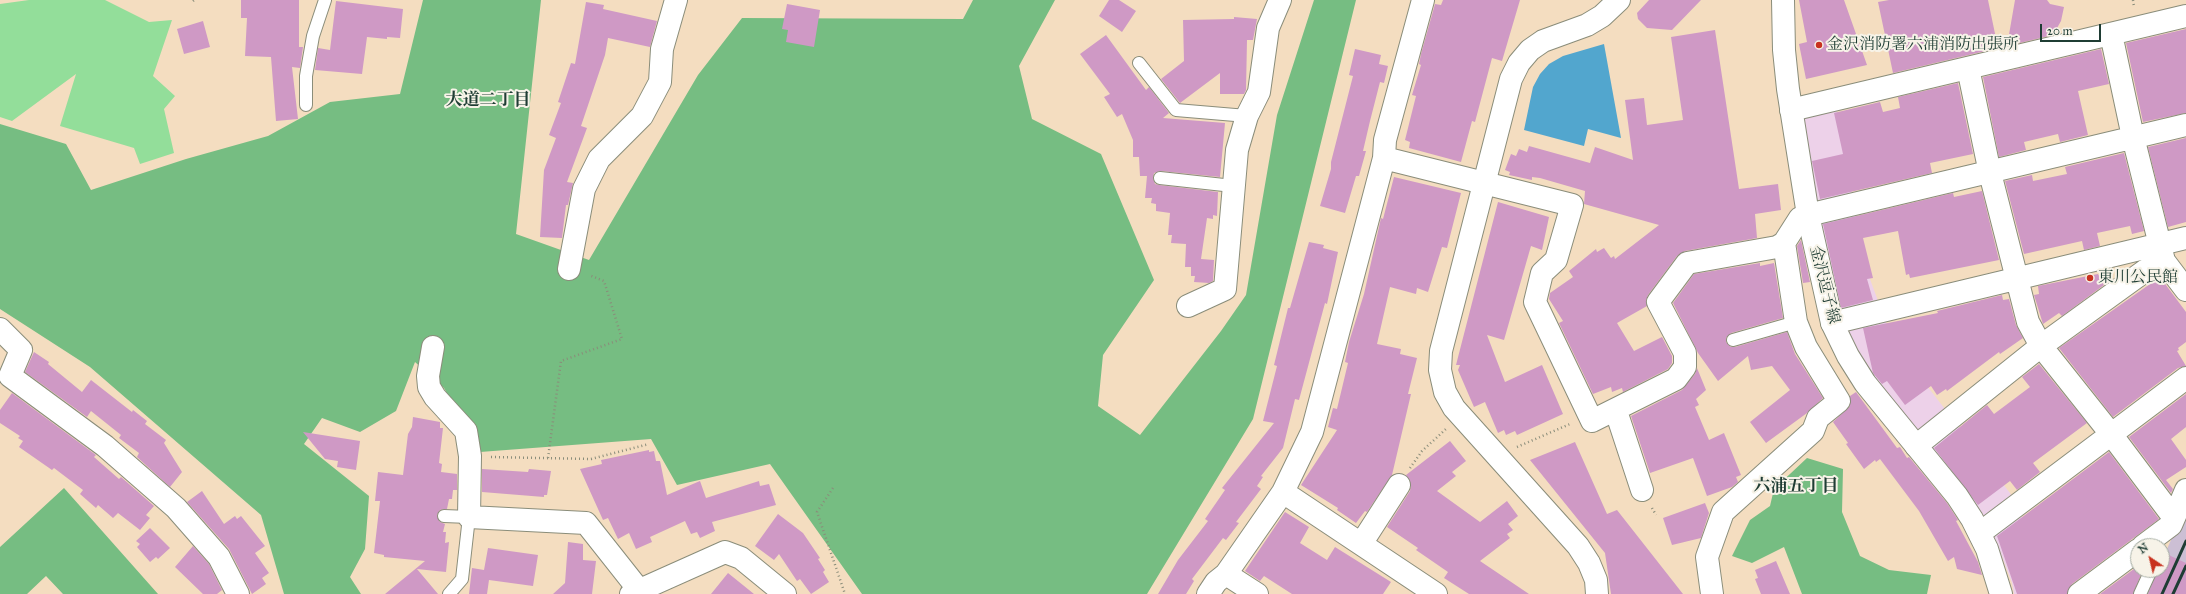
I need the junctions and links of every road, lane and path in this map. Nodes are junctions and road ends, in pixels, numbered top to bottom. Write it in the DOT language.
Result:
graph roads {
  1 [pos="325,0"];
  2 [pos="676,0"];
  3 [pos="1280,0"];
  4 [pos="1423,0"];
  5 [pos="1619,0"];
  6 [pos="1783,0"];
  7 [pos="2186,16"];
  8 [pos="2110,34"];
  9 [pos="1140,63"];
  10 [pos="1968,68"];
  11 [pos="306,105"];
  12 [pos="1791,110"];
  13 [pos="1247,116"];
  14 [pos="2186,125"];
  15 [pos="2133,138"];
  16 [pos="1384,158"];
  17 [pos="1990,173"];
  18 [pos="1160,178"];
  19 [pos="1484,183"];
  20 [pos="1233,186"];
  21 [pos="1808,215"];
  22 [pos="2186,238"];
  23 [pos="1784,243"];
  24 [pos="2162,253"];
  25 [pos="569,269"];
  26 [pos="2016,279"];
  27 [pos="2186,290"];
  28 [pos="1188,306"];
  29 [pos="1796,322"];
  30 [pos="1832,323"];
  31 [pos="0,329"];
  32 [pos="1733,340"];
  33 [pos="2041,346"];
  34 [pos="433,347"];
  35 [pos="2186,378"];
  36 [pos="1616,410"];
  37 [pos="1461,416"];
  38 [pos="1573,422"];
  39 [pos="2111,434"];
  40 [pos="649,444"];
  41 [pos="1916,446"];
  42 [pos="1515,448"];
  43 [pos="470,456"];
  44 [pos="548,458"];
  45 [pos="1399,485"];
  46 [pos="833,488"];
  47 [pos="1642,490"];
  48 [pos="2186,490"];
  49 [pos="1283,492"];
  50 [pos="444,516"];
  51 [pos="469,517"];
  52 [pos="2173,522"];
  53 [pos="1980,533"];
  54 [pos="2153,538"];
  55 [pos="2166,538"];
  56 [pos="1361,544"];
  57 [pos="2130,556"];
  58 [pos="1226,574"];
  59 [pos="2147,578"];
  60 [pos="777,591"];
  61 [pos="635,592"];
  62 [pos="238,594"];
  63 [pos="449,594"];
  64 [pos="845,594"];
  65 [pos="1208,594"];
  66 [pos="1257,594"];
  67 [pos="1436,594"];
  68 [pos="1597,594"];
  69 [pos="1712,594"];
  70 [pos="2001,594"];
  71 [pos="2079,594"];
  72 [pos="2140,594"];
  1 -- 11 [label="lane"];
  2 -- 25 [label="street"];
  3 -- 13 [label="street"];
  4 -- 16 [label="street"];
  5 -- 19 [label="street"];
  6 -- 12 [label="street, 金沢逗子線"];
  7 -- 8 [label="street"];
  8 -- 10 [label="street"];
  8 -- 15 [label="street"];
  9 -- 13 [label="lane"];
  10 -- 12 [label="street"];
  10 -- 17 [label="street"];
  12 -- 21 [label="street, 金沢逗子線"];
  13 -- 20 [label="street"];
  14 -- 15 [label="street"];
  15 -- 17 [label="street"];
  15 -- 24 [label="street"];
  16 -- 19 [label="street"];
  16 -- 49 [label="street"];
  17 -- 21 [label="street"];
  17 -- 26 [label="street"];
  18 -- 20 [label="lane"];
  19 -- 36 [label="street"];
  19 -- 37 [label="street"];
  20 -- 28 [label="street"];
  21 -- 23 [label="street"];
  21 -- 30 [label="street, 金沢逗子線"];
  22 -- 24 [label="street"];
  23 -- 29 [label="street"];
  23 -- 36 [label="street"];
  24 -- 26 [label="street"];
  24 -- 27 [label="street"];
  24 -- 33 [label="street"];
  25 -- 44 [label="path"];
  26 -- 30 [label="street"];
  26 -- 33 [label="street"];
  29 -- 32 [label="lane"];
  29 -- 69 [label="street"];
  30 -- 41 [label="street, 金沢逗子線"];
  31 -- 62 [label="street"];
  33 -- 39 [label="street"];
  33 -- 41 [label="street"];
  34 -- 43 [label="street"];
  35 -- 39 [label="street"];
  36 -- 47 [label="street"];
  37 -- 45 [label="path"];
  37 -- 68 [label="street"];
  38 -- 42 [label="path"];
  39 -- 52 [label="street"];
  39 -- 53 [label="street"];
  40 -- 44 [label="path"];
  41 -- 53 [label="street, 金沢逗子線"];
  43 -- 44 [label="path"];
  43 -- 51 [label="street"];
  45 -- 56 [label="street"];
  46 -- 64 [label="path"];
  48 -- 52 [label="street"];
  49 -- 56 [label="street"];
  49 -- 58 [label="street"];
  50 -- 51 [label="lane"];
  51 -- 61 [label="street"];
  51 -- 63 [label="lane"];
  52 -- 54 [label="street"];
  52 -- 55 [label="lane"];
  53 -- 70 [label="street, 金沢逗子線"];
  56 -- 67 [label="street"];
  57 -- 71 [label="street"];
  58 -- 65 [label="street"];
  58 -- 66 [label="street"];
  59 -- 72 [label="lane"];
  60 -- 61 [label="street"];
}
